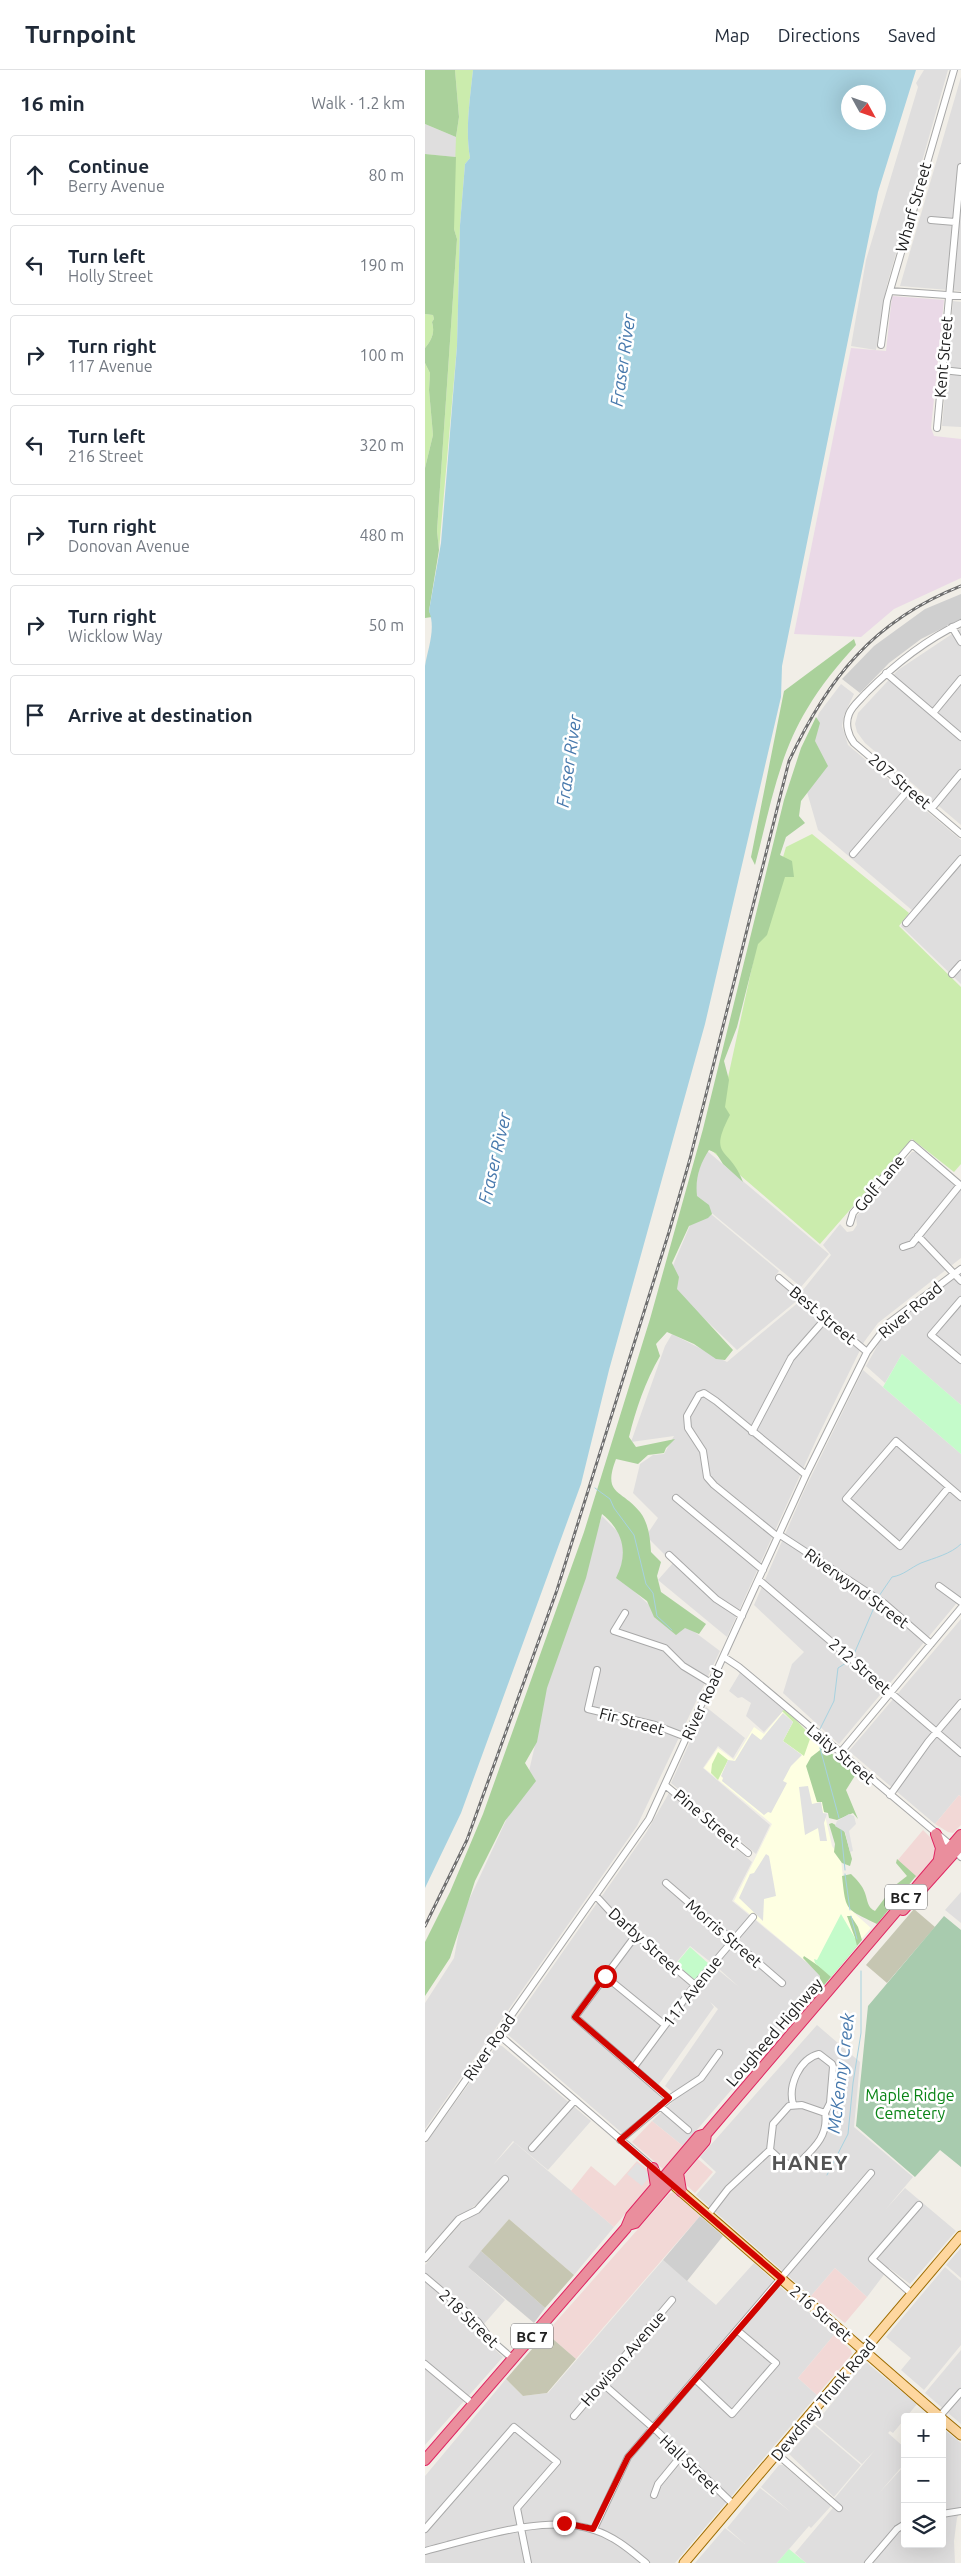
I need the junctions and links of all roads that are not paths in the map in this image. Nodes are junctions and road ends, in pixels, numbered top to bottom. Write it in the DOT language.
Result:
graph roads {
  1 [pos="954,70"];
  2 [pos="961,167"];
  3 [pos="931,220"];
  4 [pos="955,222"];
  5 [pos="890,291"];
  6 [pos="948,295"];
  7 [pos="961,296"];
  8 [pos="881,345"];
  9 [pos="942,370"];
  10 [pos="961,372"];
  11 [pos="937,428"];
  12 [pos="961,623"];
  13 [pos="952,627"];
  14 [pos="961,642"];
  15 [pos="886,673"];
  16 [pos="961,679"];
  17 [pos="933,713"];
  18 [pos="961,737"];
  19 [pos="961,773"];
  20 [pos="909,789"];
  21 [pos="932,808"];
  22 [pos="961,834"];
  23 [pos="853,854"];
  24 [pos="961,859"];
  25 [pos="906,923"];
  26 [pos="961,964"];
  27 [pos="952,974"];
  28 [pos="961,1186"];
  29 [pos="850,1223"];
  30 [pos="918,1236"];
  31 [pos="903,1247"];
  32 [pos="961,1269"];
  33 [pos="954,1274"];
  34 [pos="779,1278"];
  35 [pos="961,1280"];
  36 [pos="961,1300"];
  37 [pos="826,1318"];
  38 [pos="867,1352"];
  39 [pos="961,1360"];
  40 [pos="751,1432"];
  41 [pos="806,1475"];
  42 [pos="949,1488"];
  43 [pos="961,1497"];
  44 [pos="676,1498"];
  45 [pos="779,1536"];
  46 [pos="669,1555"];
  47 [pos="763,1570"];
  48 [pos="759,1580"];
  49 [pos="939,1586"];
  50 [pos="961,1602"];
  51 [pos="961,1608"];
  52 [pos="625,1613"];
  53 [pos="742,1616"];
  54 [pos="931,1644"];
  55 [pos="724,1657"];
  56 [pos="597,1670"];
  57 [pos="711,1683"];
  58 [pos="891,1692"];
  59 [pos="961,1703"];
  60 [pos="936,1732"];
  61 [pos="686,1737"];
  62 [pos="840,1752"];
  63 [pos="961,1753"];
  64 [pos="665,1785"];
  65 [pos="890,1796"];
  66 [pos="936,1834"];
  67 [pos="961,1835"];
  68 [pos="958,1850"];
  69 [pos="748,1853"];
  70 [pos="939,1859"];
  71 [pos="666,1883"];
  72 [pos="596,1896"];
  73 [pos="753,1917"];
  74 [pos="636,1935"];
  75 [pos="733,1941"];
  76 [pos="865,1950"];
  77 [pos="605,1976"];
  78 [pos="782,1983"];
  79 [pos="695,1985"];
  80 [pos="665,2026"];
  81 [pos="498,2034"];
  82 [pos="719,2053"];
  83 [pos="634,2068"];
  84 [pos="669,2098"];
  85 [pos="574,2101"];
  86 [pos="793,2104"];
  87 [pos="661,2106"];
  88 [pos="825,2113"];
  89 [pos="688,2130"];
  90 [pos="707,2134"];
  91 [pos="425,2138"];
  92 [pos="620,2140"];
  93 [pos="532,2148"];
  94 [pos="770,2150"];
  95 [pos="653,2168"];
  96 [pos="678,2173"];
  97 [pos="871,2173"];
  98 [pos="505,2179"];
  99 [pos="667,2180"];
  100 [pos="657,2186"];
  101 [pos="681,2191"];
  102 [pos="919,2205"];
  103 [pos="708,2215"];
  104 [pos="628,2225"];
  105 [pos="961,2236"];
  106 [pos="425,2258"];
  107 [pos="425,2276"];
  108 [pos="782,2279"];
  109 [pos="912,2294"];
  110 [pos="673,2300"];
  111 [pos="737,2330"];
  112 [pos="863,2351"];
  113 [pos="513,2359"];
  114 [pos="425,2364"];
  115 [pos="695,2379"];
  116 [pos="601,2384"];
  117 [pos="961,2392"];
  118 [pos="473,2404"];
  119 [pos="935,2413"];
  120 [pos="943,2413"];
  121 [pos="574,2416"];
  122 [pos="946,2422"];
  123 [pos="653,2428"];
  124 [pos="961,2435"];
  125 [pos="777,2454"];
  126 [pos="681,2456"];
  127 [pos="425,2460"];
  128 [pos="653,2495"];
  129 [pos="734,2505"];
  130 [pos="839,2508"];
  131 [pos="961,2511"];
  132 [pos="946,2513"];
  133 [pos="901,2526"];
  134 [pos="521,2528"];
  135 [pos="425,2529"];
  136 [pos="593,2529"];
  137 [pos="425,2550"];
  138 [pos="528,2563"];
  139 [pos="646,2563"];
  140 [pos="684,2563"];
  141 [pos="868,2563"];
  1 -- 5 [label="street, Wharf Street"];
  2 -- 4 [label="street, Kent Street"];
  3 -- 4 [label="street"];
  4 -- 6 [label="street, Kent Street"];
  5 -- 6 [label="street"];
  5 -- 8 [label="street, Wharf Street"];
  6 -- 7 [label="street"];
  6 -- 9 [label="street, Kent Street"];
  9 -- 10 [label="street"];
  9 -- 11 [label="street, Kent Street"];
  12 -- 13 [label="street"];
  13 -- 14 [label="street"];
  13 -- 15 [label="street"];
  15 -- 17 [label="street"];
  15 -- 20 [label="street, 207 Street"];
  16 -- 17 [label="street"];
  17 -- 18 [label="street"];
  19 -- 21 [label="street"];
  20 -- 21 [label="street, 207 Street"];
  20 -- 23 [label="street"];
  21 -- 22 [label="street, 207 Street"];
  24 -- 25 [label="street"];
  26 -- 27 [label="street"];
  28 -- 29 [label="street, Golf Lane"];
  28 -- 30 [label="street"];
  30 -- 31 [label="street"];
  30 -- 33 [label="street"];
  32 -- 33 [label="street, River Road"];
  33 -- 35 [label="street"];
  33 -- 38 [label="street, River Road"];
  34 -- 37 [label="street, Best Street"];
  36 -- 39 [label="street"];
  37 -- 38 [label="street, Best Street"];
  37 -- 40 [label="street"];
  38 -- 41 [label="street, River Road"];
  40 -- 41 [label="street"];
  40 -- 45 [label="street, Riverwynd Street"];
  41 -- 45 [label="street, River Road"];
  42 -- 42 [label="street"];
  42 -- 43 [label="street"];
  44 -- 47 [label="street"];
  45 -- 47 [label="street, River Road"];
  45 -- 54 [label="street, Riverwynd Street"];
  46 -- 53 [label="street"];
  47 -- 48 [label="street, River Road"];
  48 -- 53 [label="street, River Road"];
  48 -- 58 [label="street, 212 Street"];
  49 -- 50 [label="street"];
  51 -- 54 [label="street"];
  52 -- 57 [label="street"];
  53 -- 55 [label="street, River Road"];
  54 -- 58 [label="street"];
  55 -- 57 [label="street, River Road"];
  55 -- 62 [label="street, Laity Street"];
  56 -- 61 [label="street, Fir Street"];
  57 -- 61 [label="street, River Road"];
  58 -- 60 [label="street, 212 Street"];
  58 -- 62 [label="street"];
  59 -- 60 [label="street"];
  60 -- 63 [label="street, 212 Street"];
  60 -- 65 [label="street"];
  61 -- 64 [label="street, River Road"];
  62 -- 65 [label="street, Laity Street"];
  64 -- 69 [label="street, Pine Street"];
  64 -- 72 [label="street, River Road"];
  65 -- 66 [label="street, Laity Street"];
  66 -- 68 [label="street, Laity Street"];
  66 -- 70 [label="highway"];
  67 -- 68 [label="highway, Lougheed Highway / BC 7"];
  68 -- 70 [label="highway, Lougheed Highway / BC 7"];
  68 -- 76 [label="highway, Lougheed Highway / BC 7"];
  70 -- 76 [label="highway, Lougheed Highway / BC 7"];
  71 -- 75 [label="street, Morris Street"];
  72 -- 74 [label="street, Darby Street"];
  72 -- 81 [label="street, River Road"];
  73 -- 75 [label="street, 117 Avenue"];
  74 -- 77 [label="street"];
  74 -- 79 [label="street, Darby Street"];
  75 -- 78 [label="street, Morris Street"];
  75 -- 79 [label="street, 117 Avenue"];
  76 -- 90 [label="highway, Lougheed Highway / BC 7"];
  77 -- 80 [label="street"];
  77 -- 83 [label="street"];
  79 -- 80 [label="street, 117 Avenue"];
  80 -- 83 [label="street, 117 Avenue"];
  81 -- 85 [label="street, 216 Street"];
  81 -- 91 [label="street, River Road"];
  82 -- 84 [label="street"];
  83 -- 84 [label="street"];
  84 -- 87 [label="street"];
  85 -- 92 [label="street, 216 Street"];
  85 -- 93 [label="street"];
  86 -- 88 [label="street"];
  86 -- 88 [label="street"];
  86 -- 94 [label="street"];
  87 -- 89 [label="street"];
  87 -- 92 [label="street"];
  88 -- 94 [label="street"];
  90 -- 96 [label="highway, Lougheed Highway / BC 7"];
  90 -- 99 [label="highway, Lougheed Highway / BC 7"];
  92 -- 95 [label="street, 216 Street"];
  94 -- 103 [label="street"];
  95 -- 99 [label="street, 216 Street"];
  95 -- 100 [label="highway"];
  96 -- 99 [label="highway, Lougheed Highway / BC 7"];
  96 -- 101 [label="highway"];
  97 -- 108 [label="street"];
  98 -- 106 [label="street"];
  99 -- 100 [label="highway, Lougheed Highway / BC 7"];
  99 -- 101 [label="main road, 216 Street"];
  99 -- 104 [label="highway, Lougheed Highway / BC 7"];
  100 -- 104 [label="highway, Lougheed Highway / BC 7"];
  101 -- 103 [label="main road, 216 Street"];
  102 -- 109 [label="street"];
  103 -- 108 [label="main road, 216 Street"];
  104 -- 113 [label="highway, Lougheed Highway / BC 7"];
  105 -- 109 [label="main road, Dewdney Trunk Road"];
  107 -- 113 [label="street, 218 Street"];
  108 -- 111 [label="street"];
  108 -- 112 [label="main road, 216 Street"];
  109 -- 112 [label="main road, Dewdney Trunk Road"];
  110 -- 116 [label="street, Howison Avenue"];
  111 -- 115 [label="street"];
  111 -- 115 [label="street"];
  112 -- 119 [label="main road, 216 Street"];
  112 -- 125 [label="main road, Dewdney Trunk Road"];
  113 -- 118 [label="highway, Lougheed Highway / BC 7"];
  114 -- 118 [label="street"];
  115 -- 123 [label="street"];
  116 -- 121 [label="street, Howison Avenue"];
  116 -- 123 [label="street, Hall Street"];
  117 -- 120 [label="street"];
  118 -- 127 [label="highway, Lougheed Highway / BC 7"];
  122 -- 124 [label="main road, 216 Street"];
  123 -- 126 [label="street, Hall Street"];
  123 -- 136 [label="street"];
  125 -- 129 [label="main road, Dewdney Trunk Road"];
  125 -- 130 [label="street"];
  126 -- 128 [label="street"];
  126 -- 129 [label="street, Hall Street"];
  129 -- 140 [label="main road, Dewdney Trunk Road"];
  131 -- 132 [label="street"];
  133 -- 141 [label="street"];
  134 -- 135 [label="street"];
  134 -- 136 [label="street"];
  134 -- 137 [label="street"];
  134 -- 138 [label="street"];
  136 -- 139 [label="street"];
}
